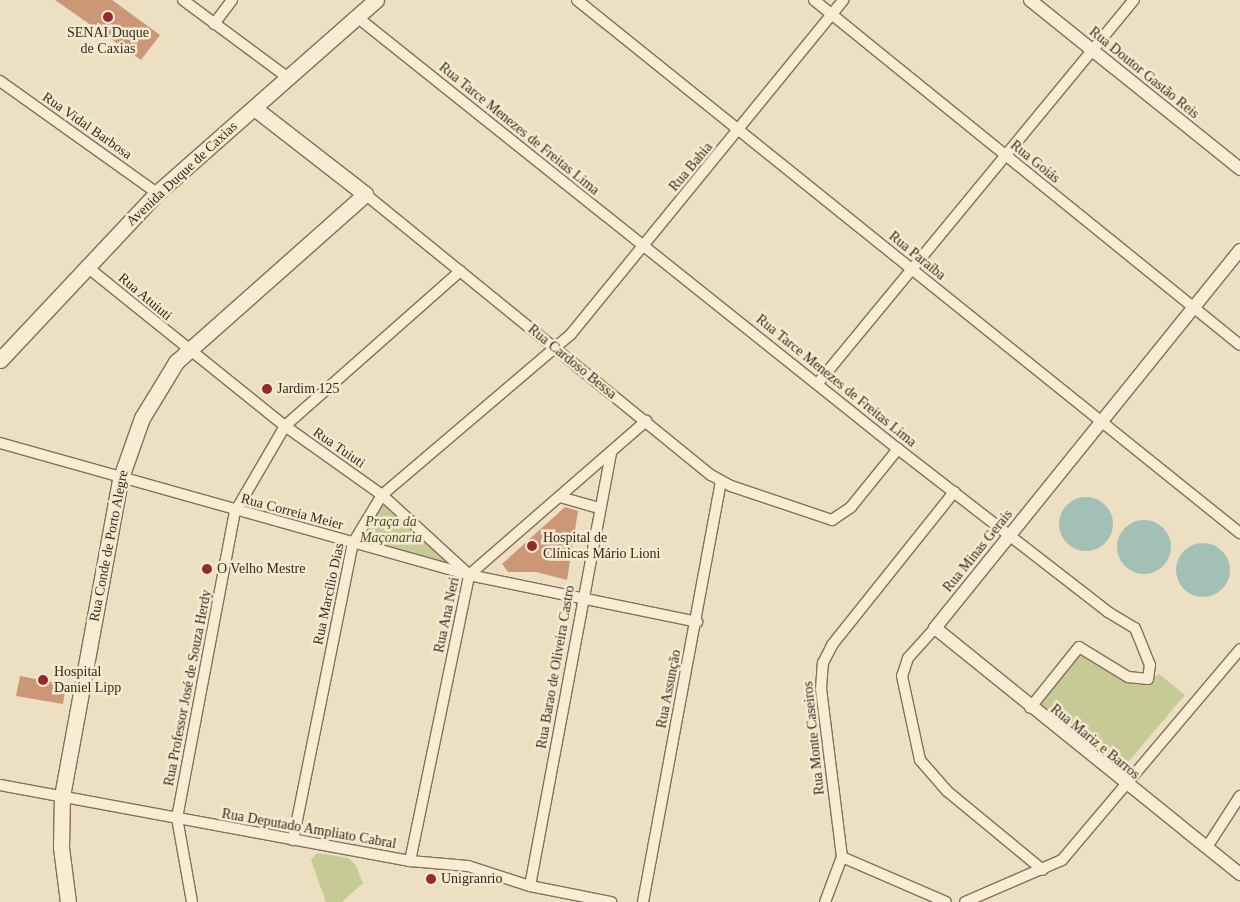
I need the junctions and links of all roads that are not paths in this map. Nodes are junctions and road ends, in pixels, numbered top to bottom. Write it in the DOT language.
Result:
graph roads {
  1 [pos="184,0"];
  2 [pos="232,0"];
  3 [pos="376,0"];
  4 [pos="577,0"];
  5 [pos="814,0"];
  6 [pos="843,0"];
  7 [pos="1030,0"];
  8 [pos="1134,0"];
  9 [pos="831,14"];
  10 [pos="357,17"];
  11 [pos="214,24"];
  12 [pos="1093,51"];
  13 [pos="288,77"];
  14 [pos="0,82"];
  15 [pos="254,108"];
  16 [pos="739,131"];
  17 [pos="1007,156"];
  18 [pos="1240,169"];
  19 [pos="157,193"];
  20 [pos="365,194"];
  21 [pos="644,246"];
  22 [pos="1240,250"];
  23 [pos="86,266"];
  24 [pos="460,271"];
  25 [pos="914,272"];
  26 [pos="1193,308"];
  27 [pos="1240,345"];
  28 [pos="557,349"];
  29 [pos="188,350"];
  30 [pos="0,360"];
  31 [pos="818,383"];
  32 [pos="646,421"];
  33 [pos="1099,424"];
  34 [pos="285,426"];
  35 [pos="0,444"];
  36 [pos="898,449"];
  37 [pos="610,454"];
  38 [pos="120,480"];
  39 [pos="721,481"];
  40 [pos="954,492"];
  41 [pos="382,495"];
  42 [pos="560,497"];
  43 [pos="599,508"];
  44 [pos="235,512"];
  45 [pos="1240,533"];
  46 [pos="1011,535"];
  47 [pos="353,543"];
  48 [pos="468,575"];
  49 [pos="582,596"];
  50 [pos="697,622"];
  51 [pos="935,628"];
  52 [pos="1240,649"];
  53 [pos="1030,708"];
  54 [pos="0,785"];
  55 [pos="1126,786"];
  56 [pos="62,796"];
  57 [pos="1240,796"];
  58 [pos="177,818"];
  59 [pos="293,840"];
  60 [pos="1207,847"];
  61 [pos="842,857"];
  62 [pos="410,861"];
  63 [pos="1043,870"];
  64 [pos="1240,874"];
  65 [pos="530,886"];
  66 [pos="68,902"];
  67 [pos="192,902"];
  68 [pos="611,902"];
  69 [pos="643,902"];
  70 [pos="825,902"];
  71 [pos="946,902"];
  72 [pos="965,902"];
  1 -- 11 [label="street"];
  2 -- 11 [label="street"];
  3 -- 10 [label="main road, Avenida Duque de Caxias"];
  4 -- 16 [label="street, Rua Paraíba"];
  5 -- 9 [label="street, Rua Goiás"];
  6 -- 9 [label="street, Rua Bahia"];
  7 -- 12 [label="street, Rua Doutor Gastão Reis"];
  8 -- 12 [label="street"];
  9 -- 16 [label="street, Rua Bahia"];
  9 -- 17 [label="street, Rua Goiás"];
  10 -- 13 [label="main road, Avenida Duque de Caxias"];
  10 -- 21 [label="street, Rua Tarce Menezes de Freitas Lima"];
  11 -- 13 [label="street"];
  12 -- 17 [label="street"];
  12 -- 18 [label="street, Rua Doutor Gastão Reis"];
  13 -- 15 [label="main road, Avenida Duque de Caxias"];
  14 -- 19 [label="street, Rua Vidal Barbosa"];
  15 -- 19 [label="main road, Avenida Duque de Caxias"];
  15 -- 20 [label="main road, Rua Cardoso Bessa"];
  16 -- 21 [label="street, Rua Bahia"];
  16 -- 25 [label="street, Rua Paraíba"];
  17 -- 25 [label="street"];
  17 -- 26 [label="street, Rua Goiás"];
  19 -- 23 [label="main road, Avenida Duque de Caxias"];
  20 -- 24 [label="street, Rua Cardoso Bessa"];
  20 -- 29 [label="main road, Rua Conde de Porto Alegre"];
  21 -- 28 [label="street, Rua Bahia"];
  21 -- 31 [label="street, Rua Tarce Menezes de Freitas Lima"];
  22 -- 26 [label="street, Rua Minas Gerais"];
  23 -- 29 [label="street, Rua Atuiuti"];
  23 -- 30 [label="main road, Avenida Duque de Caxias"];
  24 -- 28 [label="street, Rua Cardoso Bessa"];
  24 -- 34 [label="street, Rua Professor José de Souza Herdy"];
  25 -- 31 [label="street"];
  25 -- 33 [label="street, Rua Paraíba"];
  26 -- 27 [label="street, Rua Goiás"];
  26 -- 33 [label="street, Rua Minas Gerais"];
  28 -- 32 [label="street, Rua Cardoso Bessa"];
  28 -- 41 [label="street, Rua Marcílio Dias"];
  29 -- 34 [label="street, Rua Tuiuti"];
  29 -- 38 [label="main road, Rua Conde de Porto Alegre"];
  31 -- 36 [label="street, Rua Tarce Menezes de Freitas Lima"];
  32 -- 37 [label="street, Rua Ana Neri"];
  32 -- 39 [label="street, Rua Cardoso Bessa"];
  33 -- 45 [label="street, Rua Paraíba"];
  33 -- 46 [label="street, Rua Minas Gerais"];
  34 -- 41 [label="street, Rua Tuiuti"];
  34 -- 44 [label="street, Rua Professor José de Souza Herdy"];
  35 -- 38 [label="street, Rua Correia Meier"];
  36 -- 39 [label="street, Rua Cardoso Bessa"];
  36 -- 40 [label="street, Rua Tarce Menezes de Freitas Lima"];
  37 -- 42 [label="street, Rua Ana Neri"];
  37 -- 43 [label="street, Rua Barao de Oliveira Castro"];
  38 -- 44 [label="street, Rua Correia Meier"];
  38 -- 56 [label="main road, Rua Conde de Porto Alegre"];
  39 -- 50 [label="street, Rua Assunção"];
  40 -- 46 [label="street, Rua Tarce Menezes de Freitas Lima"];
  40 -- 61 [label="street, Rua Monte Caseiros"];
  41 -- 47 [label="street, Rua Marcílio Dias"];
  41 -- 48 [label="street, Rua Tuiuti"];
  42 -- 43 [label="street"];
  42 -- 48 [label="street, Rua Ana Neri"];
  43 -- 49 [label="street, Rua Barao de Oliveira Castro"];
  44 -- 47 [label="street, Rua Correia Meier"];
  44 -- 58 [label="street, Rua Professor José de Souza Herdy"];
  46 -- 51 [label="street, Rua Minas Gerais"];
  46 -- 53 [label="street, Rua Tarce Menezes de Freitas Lima"];
  47 -- 48 [label="street, Rua Correia Meier"];
  47 -- 59 [label="street, Rua Marcílio Dias"];
  48 -- 49 [label="street, Rua Correia Meier"];
  48 -- 62 [label="street, Rua Ana Neri"];
  49 -- 50 [label="street, Rua Correia Meier"];
  49 -- 65 [label="street, Rua Barao de Oliveira Castro"];
  50 -- 69 [label="street, Rua Assunção"];
  51 -- 53 [label="street, Rua Mariz e Barros"];
  51 -- 63 [label="street, Rua Minas Gerais"];
  52 -- 55 [label="street"];
  53 -- 55 [label="street, Rua Mariz e Barros"];
  54 -- 56 [label="street, Rua Deputado Ampliato Cabral"];
  55 -- 60 [label="street, Rua Mariz e Barros"];
  55 -- 63 [label="street"];
  56 -- 58 [label="street, Rua Deputado Ampliato Cabral"];
  56 -- 66 [label="main road, Rua Conde de Porto Alegre"];
  57 -- 60 [label="street"];
  58 -- 59 [label="street, Rua Deputado Ampliato Cabral"];
  58 -- 67 [label="street, Rua Professor José de Souza Herdy"];
  59 -- 62 [label="street, Rua Deputado Ampliato Cabral"];
  60 -- 64 [label="street, Rua Mariz e Barros"];
  61 -- 70 [label="street, Rua Monte Caseiros"];
  61 -- 71 [label="street"];
  62 -- 65 [label="street, Rua Deputado Ampliato Cabral"];
  63 -- 72 [label="street"];
  65 -- 68 [label="street, Rua Deputado Ampliato Cabral"];
}
